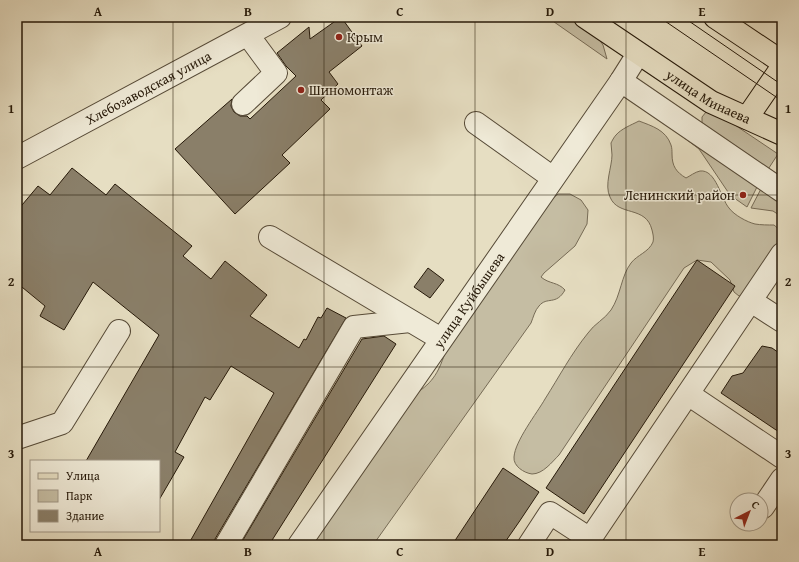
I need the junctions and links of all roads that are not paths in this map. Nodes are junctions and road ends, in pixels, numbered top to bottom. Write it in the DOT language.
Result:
graph roads {
  1 [pos="280,17"];
  2 [pos="584,17"];
  3 [pos="715,17"];
  4 [pos="248,35"];
  5 [pos="638,54"];
  6 [pos="782,62"];
  7 [pos="782,67"];
  8 [pos="621,81"];
  9 [pos="243,104"];
  10 [pos="747,118"];
  11 [pos="476,123"];
  12 [pos="782,134"];
  13 [pos="17,158"];
  14 [pos="553,178"];
  15 [pos="782,191"];
  16 [pos="270,237"];
  17 [pos="782,254"];
  18 [pos="751,301"];
  19 [pos="410,321"];
  20 [pos="782,321"];
  21 [pos="118,331"];
  22 [pos="441,340"];
  23 [pos="688,394"];
  24 [pos="17,438"];
  25 [pos="782,457"];
  26 [pos="782,479"];
  27 [pos="769,498"];
  28 [pos="226,545"];
  29 [pos="299,545"];
  30 [pos="529,545"];
  1 -- 4 [label="street, Хлебозаводская улица"];
  2 -- 5 [label="main road, улица Минаева"];
  3 -- 6 [label="main road"];
  4 -- 9 [label="street"];
  4 -- 13 [label="street, Хлебозаводская улица"];
  5 -- 8 [label="street, улица Куйбышева"];
  5 -- 10 [label="main road, улица Минаева"];
  7 -- 10 [label="main road"];
  8 -- 14 [label="street, улица Куйбышева"];
  8 -- 15 [label="street"];
  10 -- 12 [label="main road, улица Минаева"];
  11 -- 14 [label="street"];
  14 -- 22 [label="street, улица Куйбышева"];
  16 -- 19 [label="street"];
  17 -- 18 [label="street"];
  18 -- 20 [label="street"];
  18 -- 23 [label="street"];
  19 -- 22 [label="street"];
  19 -- 28 [label="street"];
  21 -- 24 [label="street"];
  22 -- 29 [label="street, улица Куйбышева"];
  23 -- 25 [label="street"];
  23 -- 30 [label="street"];
  26 -- 27 [label="street"];
}
